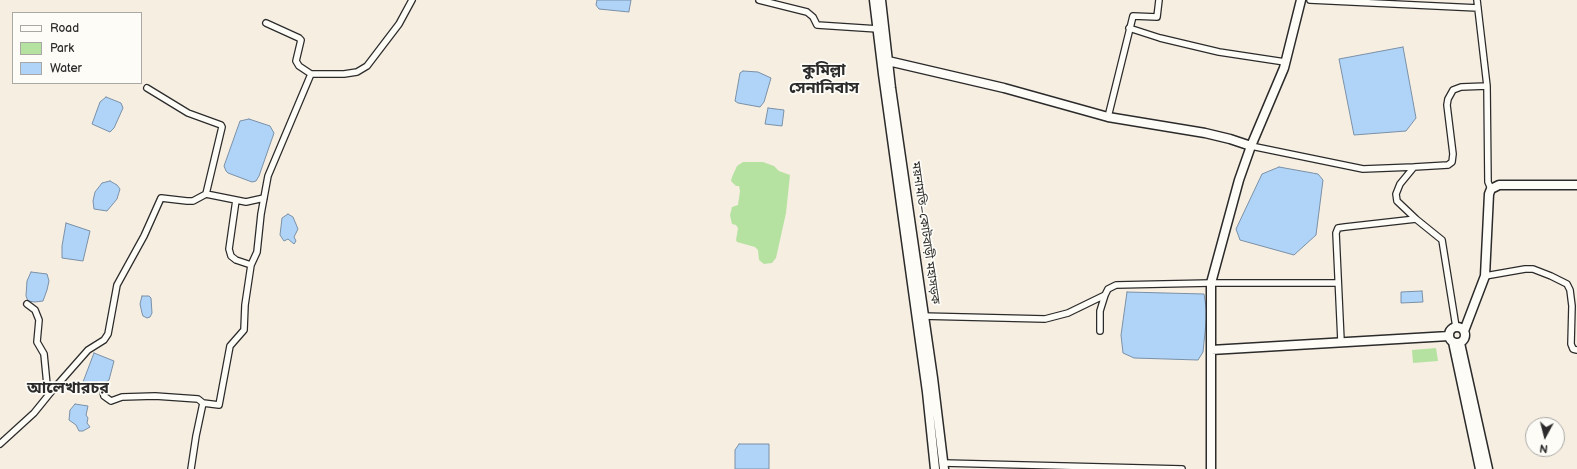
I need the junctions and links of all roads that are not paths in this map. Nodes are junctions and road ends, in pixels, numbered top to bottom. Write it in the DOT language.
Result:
graph roads {
  1 [pos="412,0"];
  2 [pos="759,0"];
  3 [pos="874,0"];
  4 [pos="881,0"];
  5 [pos="1159,0"];
  6 [pos="1301,0"];
  7 [pos="1310,0"];
  8 [pos="1477,0"];
  9 [pos="1478,8"];
  10 [pos="266,23"];
  11 [pos="878,28"];
  12 [pos="1130,28"];
  13 [pos="885,61"];
  14 [pos="1285,62"];
  15 [pos="311,74"];
  16 [pos="1487,86"];
  17 [pos="147,88"];
  18 [pos="1108,116"];
  19 [pos="1251,146"];
  20 [pos="1414,167"];
  21 [pos="1577,185"];
  22 [pos="1491,189"];
  23 [pos="206,194"];
  24 [pos="264,198"];
  25 [pos="236,200"];
  26 [pos="1416,219"];
  27 [pos="251,265"];
  28 [pos="1484,276"];
  29 [pos="1211,283"];
  30 [pos="1338,283"];
  31 [pos="1105,295"];
  32 [pos="27,304"];
  33 [pos="1574,306"];
  34 [pos="920,316"];
  35 [pos="1460,329"];
  36 [pos="1100,331"];
  37 [pos="1454,340"];
  38 [pos="1341,341"];
  39 [pos="1211,350"];
  40 [pos="1577,350"];
  41 [pos="103,392"];
  42 [pos="48,395"];
  43 [pos="203,403"];
  44 [pos="0,444"];
  45 [pos="943,466"];
  46 [pos="191,469"];
  47 [pos="935,469"];
  48 [pos="1182,469"];
  49 [pos="1211,469"];
  50 [pos="1480,469"];
  51 [pos="1488,469"];
  1 -- 15 [label="street"];
  2 -- 11 [label="street"];
  3 -- 11 [label="main road, ময়নামতি–কোটবাড়ী মহাসড়ক"];
  4 -- 13 [label="main road, ময়নামতি–কোটবাড়ী মহাসড়ক"];
  5 -- 12 [label="street"];
  6 -- 14 [label="main road"];
  7 -- 9 [label="street"];
  8 -- 9 [label="street"];
  9 -- 16 [label="street"];
  10 -- 15 [label="street"];
  11 -- 13 [label="main road, ময়নামতি–কোটবাড়ী মহাসড়ক"];
  12 -- 14 [label="street"];
  12 -- 18 [label="street"];
  13 -- 18 [label="main road"];
  13 -- 34 [label="main road, ময়নামতি–কোটবাড়ী মহাসড়ক"];
  14 -- 19 [label="main road"];
  15 -- 24 [label="street"];
  16 -- 20 [label="street"];
  16 -- 22 [label="street"];
  17 -- 23 [label="street"];
  18 -- 19 [label="main road"];
  19 -- 20 [label="street"];
  19 -- 29 [label="main road"];
  20 -- 26 [label="street"];
  21 -- 22 [label="main road"];
  22 -- 28 [label="main road"];
  23 -- 25 [label="street"];
  23 -- 42 [label="street"];
  24 -- 25 [label="street"];
  24 -- 27 [label="street"];
  25 -- 27 [label="street"];
  26 -- 30 [label="street"];
  26 -- 35 [label="street"];
  27 -- 43 [label="street"];
  28 -- 33 [label="street"];
  28 -- 35 [label="main road"];
  29 -- 30 [label="street"];
  29 -- 31 [label="street"];
  29 -- 39 [label="main road"];
  30 -- 38 [label="street"];
  31 -- 34 [label="street"];
  31 -- 36 [label="street"];
  32 -- 42 [label="street"];
  33 -- 40 [label="street"];
  34 -- 45 [label="main road, ময়নামতি–কোটবাড়ী মহাসড়ক"];
  34 -- 47 [label="main road, ময়নামতি–কোটবাড়ী মহাসড়ক"];
  35 -- 37 [label="main road"];
  35 -- 37 [label="main road"];
  37 -- 38 [label="main road"];
  37 -- 50 [label="main road"];
  37 -- 51 [label="main road"];
  38 -- 39 [label="main road"];
  39 -- 49 [label="main road"];
  41 -- 43 [label="street"];
  42 -- 44 [label="street"];
  43 -- 46 [label="street"];
  45 -- 48 [label="street"];
}
